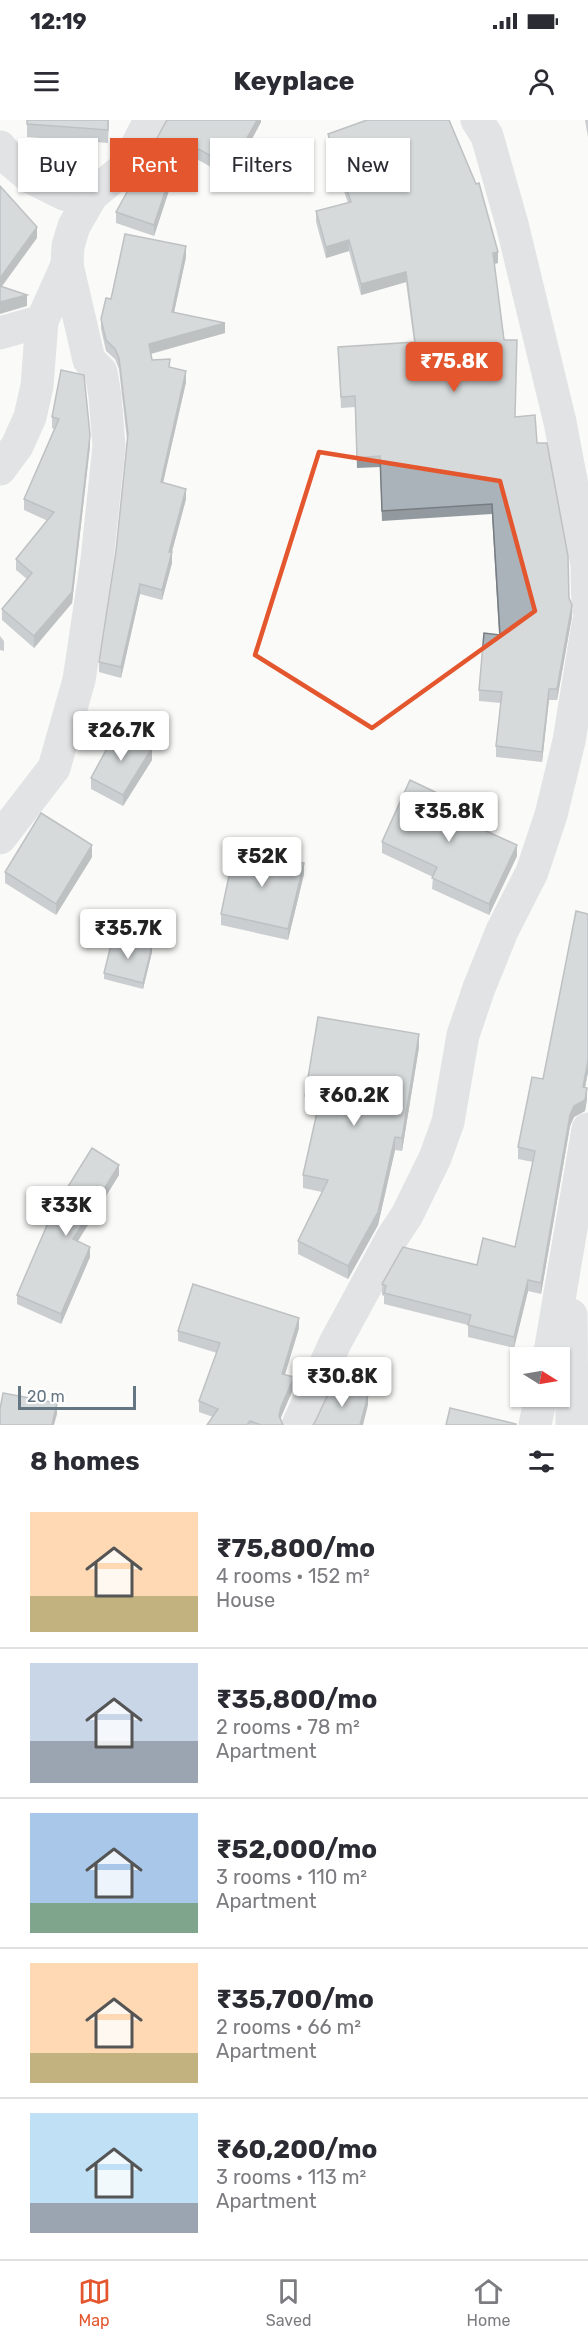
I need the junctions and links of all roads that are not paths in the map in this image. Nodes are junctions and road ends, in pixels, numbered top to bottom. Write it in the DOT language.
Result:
graph roads {
  1 [pos="150,120"];
  2 [pos="477,120"];
  3 [pos="0,147"];
  4 [pos="92,195"];
  5 [pos="67,265"];
  6 [pos="42,321"];
  7 [pos="0,333"];
  8 [pos="0,470"];
  9 [pos="588,608"];
  10 [pos="588,624"];
  11 [pos="0,838"];
  12 [pos="588,1129"];
  13 [pos="578,1193"];
  14 [pos="551,1347"];
  15 [pos="539,1407"];
  16 [pos="298,1425"];
  17 [pos="535,1425"];
  18 [pos="572,1425"];
  1 -- 4 [label="street"];
  2 -- 9 [label="street"];
  3 -- 4 [label="street"];
  4 -- 5 [label="street"];
  5 -- 6 [label="street"];
  5 -- 11 [label="street"];
  6 -- 7 [label="street"];
  6 -- 8 [label="street"];
  10 -- 16 [label="street"];
  12 -- 13 [label="street"];
  13 -- 14 [label="street"];
  13 -- 18 [label="street"];
  15 -- 17 [label="street"];
}
